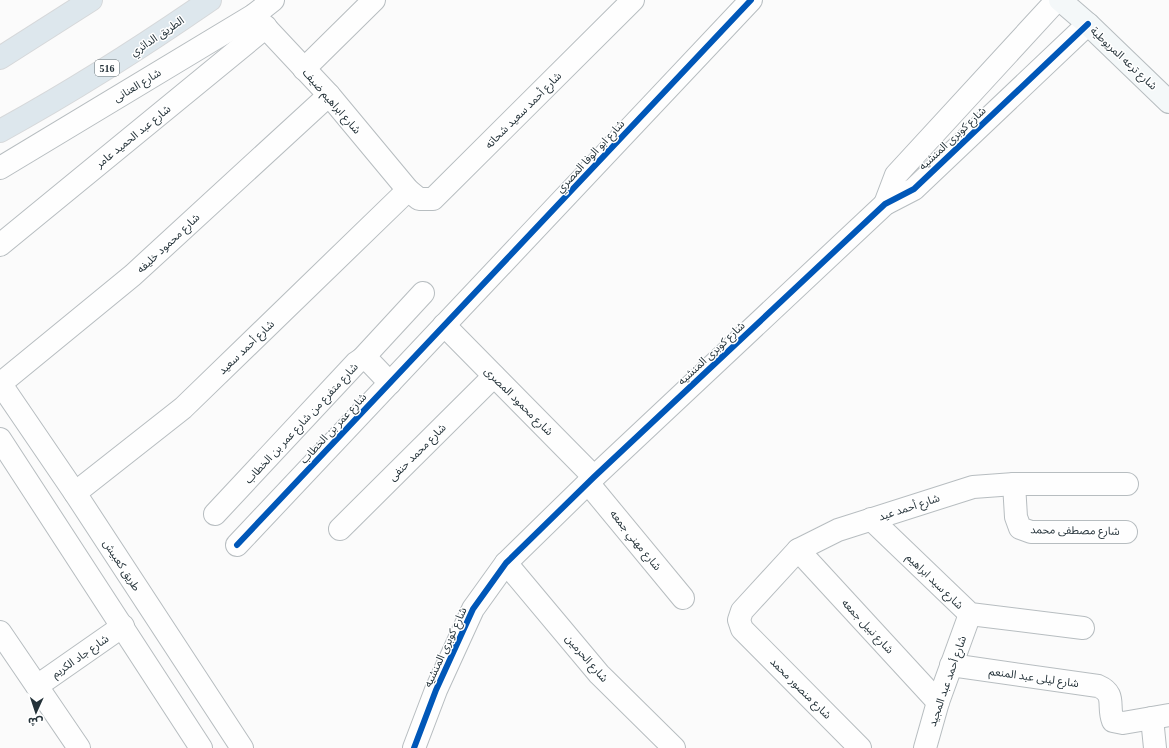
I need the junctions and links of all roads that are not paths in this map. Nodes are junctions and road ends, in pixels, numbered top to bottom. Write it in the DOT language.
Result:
graph roads {
  1 [pos="92,0"];
  2 [pos="210,0"];
  3 [pos="273,0"];
  4 [pos="374,0"];
  5 [pos="633,0"];
  6 [pos="751,0"];
  7 [pos="1058,0"];
  8 [pos="260,21"];
  9 [pos="1088,24"];
  10 [pos="0,58"];
  11 [pos="304,69"];
  12 [pos="329,95"];
  13 [pos="1169,102"];
  14 [pos="0,131"];
  15 [pos="0,168"];
  16 [pos="408,190"];
  17 [pos="885,204"];
  18 [pos="0,245"];
  19 [pos="423,293"];
  20 [pos="444,325"];
  21 [pos="362,359"];
  22 [pos="494,376"];
  23 [pos="0,383"];
  24 [pos="390,383"];
  25 [pos="0,439"];
  26 [pos="591,480"];
  27 [pos="1014,484"];
  28 [pos="1127,484"];
  29 [pos="75,493"];
  30 [pos="215,514"];
  31 [pos="871,519"];
  32 [pos="340,529"];
  33 [pos="1126,532"];
  34 [pos="237,545"];
  35 [pos="798,550"];
  36 [pos="506,563"];
  37 [pos="683,598"];
  38 [pos="970,614"];
  39 [pos="123,626"];
  40 [pos="1083,628"];
  41 [pos="742,629"];
  42 [pos="0,632"];
  43 [pos="951,665"];
  44 [pos="37,686"];
  45 [pos="938,702"];
  46 [pos="1161,716"];
  47 [pos="79,748"];
  48 [pos="201,748"];
  49 [pos="242,748"];
  50 [pos="414,748"];
  51 [pos="674,748"];
  52 [pos="860,748"];
  53 [pos="925,748"];
  54 [pos="1155,748"];
  1 -- 10 [label="highway"];
  2 -- 14 [label="highway, الطريق الدائري / 516"];
  3 -- 8 [label="street, شارع العنانى"];
  4 -- 11 [label="street"];
  5 -- 16 [label="street, شارع أحمد سعيد شحاته"];
  6 -- 20 [label="street, شارع ابو الوفا المصري"];
  7 -- 9 [label="main road, شارع ترعه المريوطية"];
  7 -- 17 [label="street, شارع كوبرى المنشيه"];
  8 -- 11 [label="street, شارع ابراهيم ضيف"];
  8 -- 15 [label="street, شارع العنانى"];
  8 -- 18 [label="street, شارع عبد الحميد عامر"];
  9 -- 13 [label="main road, شارع ترعه المريوطية"];
  9 -- 17 [label="street, شارع كوبرى المنشيه"];
  11 -- 12 [label="street, شارع ابراهيم ضيف"];
  12 -- 16 [label="street, شارع ابراهيم ضيف"];
  12 -- 23 [label="street, شارع محمود خليفه"];
  16 -- 29 [label="street, شارع أحمد سعيد"];
  17 -- 26 [label="street, شارع كوبرى المنشيه"];
  19 -- 21 [label="street"];
  20 -- 22 [label="street, شارع محمود المصرى"];
  20 -- 24 [label="street, شارع عمر بن الخطاب"];
  21 -- 24 [label="street, شارع متفرع من شارع عمر بن الخطاب"];
  21 -- 30 [label="street, شارع متفرع من شارع عمر بن الخطاب"];
  22 -- 26 [label="street, شارع محمود المصرى"];
  22 -- 32 [label="street, شارع محمد حنفى"];
  23 -- 29 [label="street, طريق كعبيش"];
  24 -- 34 [label="street, شارع عمر بن الخطاب"];
  25 -- 39 [label="street"];
  26 -- 36 [label="street, شارع كوبرى المنشيه"];
  26 -- 37 [label="street, شارع مهني جمعه"];
  27 -- 28 [label="street, شارع أحمد عيد"];
  27 -- 31 [label="street, شارع أحمد عيد"];
  27 -- 33 [label="street, شارع مصطفى محمد"];
  29 -- 49 [label="street, طريق كعبيش"];
  31 -- 35 [label="street, شارع أحمد عيد"];
  31 -- 38 [label="street, شارع سيد ابراهيم"];
  35 -- 41 [label="street, شارع أحمد عيد"];
  35 -- 45 [label="street, شارع نبيل جمعه"];
  36 -- 50 [label="street, شارع كوبرى المنشيه"];
  36 -- 51 [label="street, شارع الحرمين"];
  38 -- 40 [label="street, شارع سيد ابراهيم"];
  38 -- 43 [label="street, شارع أحمد عبد المجيد"];
  39 -- 44 [label="street, شارع جاد الكريم"];
  39 -- 48 [label="street"];
  41 -- 52 [label="street, شارع منصور محمد"];
  42 -- 44 [label="street"];
  43 -- 45 [label="street, شارع أحمد عبد المجيد"];
  43 -- 46 [label="street, شارع ليلى عبد المنعم"];
  44 -- 47 [label="street"];
  45 -- 53 [label="street, شارع أحمد عبد المجيد"];
  46 -- 54 [label="street"];
}
